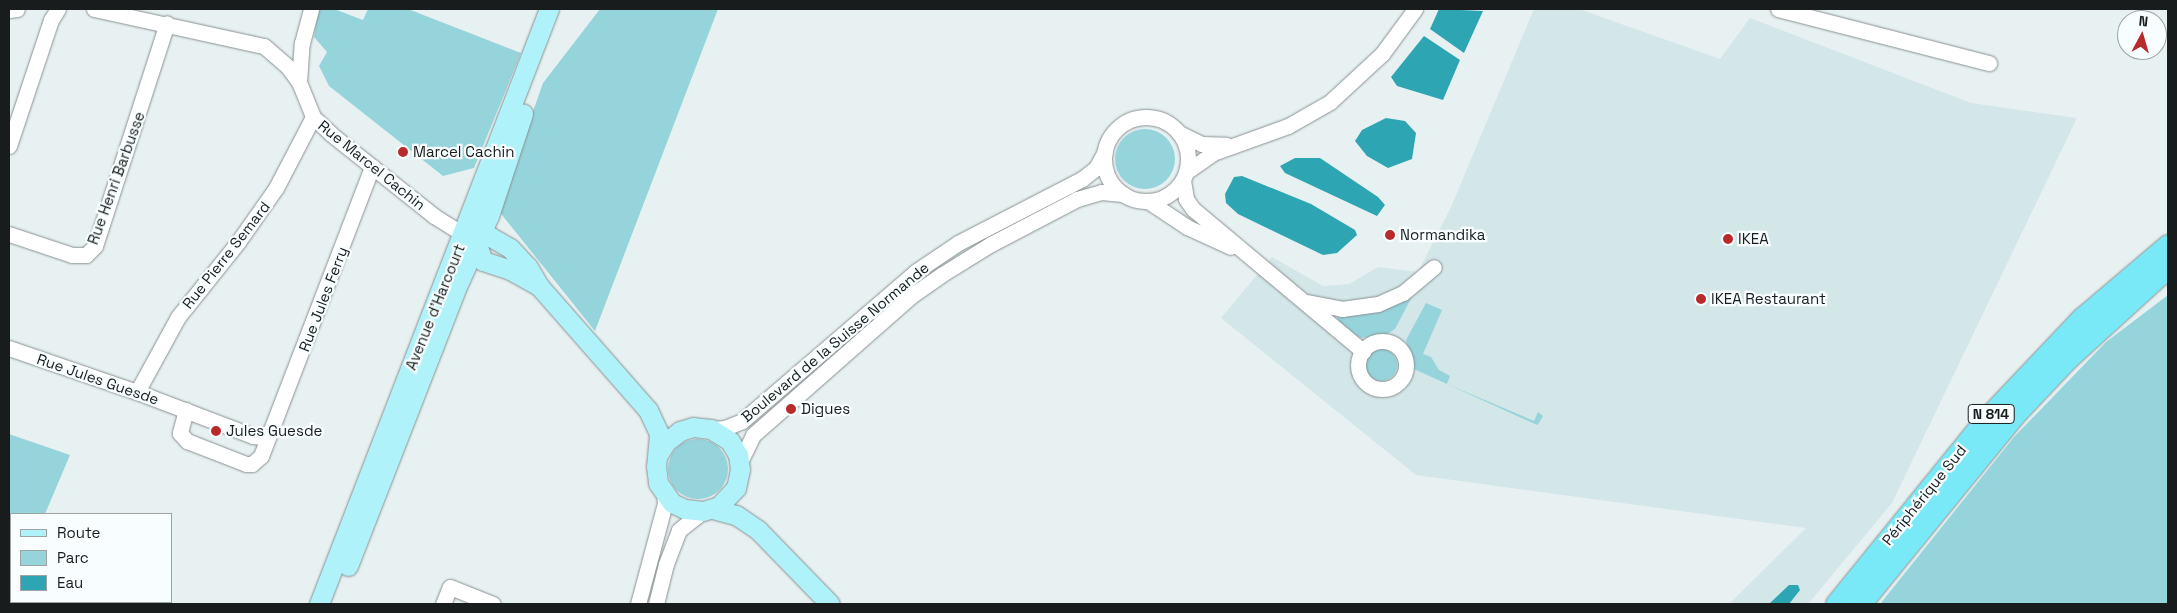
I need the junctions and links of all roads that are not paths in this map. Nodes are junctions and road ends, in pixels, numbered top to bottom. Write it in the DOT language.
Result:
graph roads {
  1 [pos="17,9"];
  2 [pos="58,9"];
  3 [pos="94,9"];
  4 [pos="311,9"];
  5 [pos="549,9"];
  6 [pos="558,9"];
  7 [pos="1415,9"];
  8 [pos="1778,9"];
  9 [pos="9,10"];
  10 [pos="167,23"];
  11 [pos="1988,63"];
  12 [pos="299,82"];
  13 [pos="313,117"];
  14 [pos="1179,133"];
  15 [pos="1232,145"];
  16 [pos="9,146"];
  17 [pos="1105,152"];
  18 [pos="372,167"];
  19 [pos="1184,176"];
  20 [pos="1123,194"];
  21 [pos="1148,201"];
  22 [pos="9,234"];
  23 [pos="470,238"];
  24 [pos="2168,245"];
  25 [pos="1246,255"];
  26 [pos="1434,267"];
  27 [pos="2168,267"];
  28 [pos="1297,297"];
  29 [pos="9,348"];
  30 [pos="1363,351"];
  31 [pos="137,392"];
  32 [pos="186,410"];
  33 [pos="648,410"];
  34 [pos="685,429"];
  35 [pos="711,429"];
  36 [pos="272,430"];
  37 [pos="658,455"];
  38 [pos="739,470"];
  39 [pos="664,494"];
  40 [pos="708,510"];
  41 [pos="758,530"];
  42 [pos="320,604"];
  43 [pos="332,604"];
  44 [pos="443,604"];
  45 [pos="493,604"];
  46 [pos="638,604"];
  47 [pos="656,604"];
  48 [pos="830,604"];
  49 [pos="1836,604"];
  50 [pos="1860,604"];
  1 -- 9 [label="street"];
  2 -- 16 [label="street"];
  3 -- 10 [label="street, Rue Marcel Cachin"];
  4 -- 12 [label="street"];
  5 -- 23 [label="main road, Avenue d'Harcourt"];
  6 -- 23 [label="main road, Avenue d'Harcourt"];
  7 -- 15 [label="street"];
  8 -- 11 [label="street"];
  10 -- 12 [label="street, Rue Marcel Cachin"];
  10 -- 22 [label="street, Rue Henri Barbusse"];
  12 -- 13 [label="street, Rue Marcel Cachin"];
  13 -- 18 [label="street, Rue Marcel Cachin"];
  13 -- 31 [label="street, Rue Pierre Semard"];
  14 -- 15 [label="street"];
  14 -- 17 [label="street"];
  14 -- 19 [label="street"];
  15 -- 19 [label="street"];
  17 -- 20 [label="street"];
  17 -- 35 [label="street, Boulevard de la Suisse Normande"];
  18 -- 23 [label="street, Rue Marcel Cachin"];
  18 -- 36 [label="street, Rue Jules Ferry"];
  19 -- 21 [label="street"];
  19 -- 25 [label="street"];
  20 -- 21 [label="street"];
  20 -- 38 [label="street, Boulevard de la Suisse Normande"];
  21 -- 25 [label="street"];
  23 -- 33 [label="main road"];
  23 -- 42 [label="main road, Avenue d'Harcourt"];
  23 -- 43 [label="main road, Avenue d'Harcourt"];
  24 -- 49 [label="highway, Périphérique Sud / N 814"];
  25 -- 28 [label="street"];
  26 -- 28 [label="street"];
  27 -- 50 [label="highway, Périphérique Sud / N 814"];
  28 -- 30 [label="street"];
  29 -- 31 [label="street, Rue Jules Guesde"];
  31 -- 32 [label="street, Rue Jules Guesde"];
  32 -- 36 [label="street, Rue Jules Guesde"];
  32 -- 36 [label="street"];
  33 -- 34 [label="main road"];
  33 -- 37 [label="main road"];
  34 -- 35 [label="main road"];
  34 -- 37 [label="main road"];
  35 -- 38 [label="main road"];
  37 -- 39 [label="main road"];
  38 -- 40 [label="main road"];
  38 -- 41 [label="main road"];
  39 -- 40 [label="main road"];
  39 -- 46 [label="street"];
  40 -- 41 [label="main road"];
  40 -- 47 [label="street"];
  41 -- 48 [label="main road"];
  44 -- 45 [label="street"];
}
